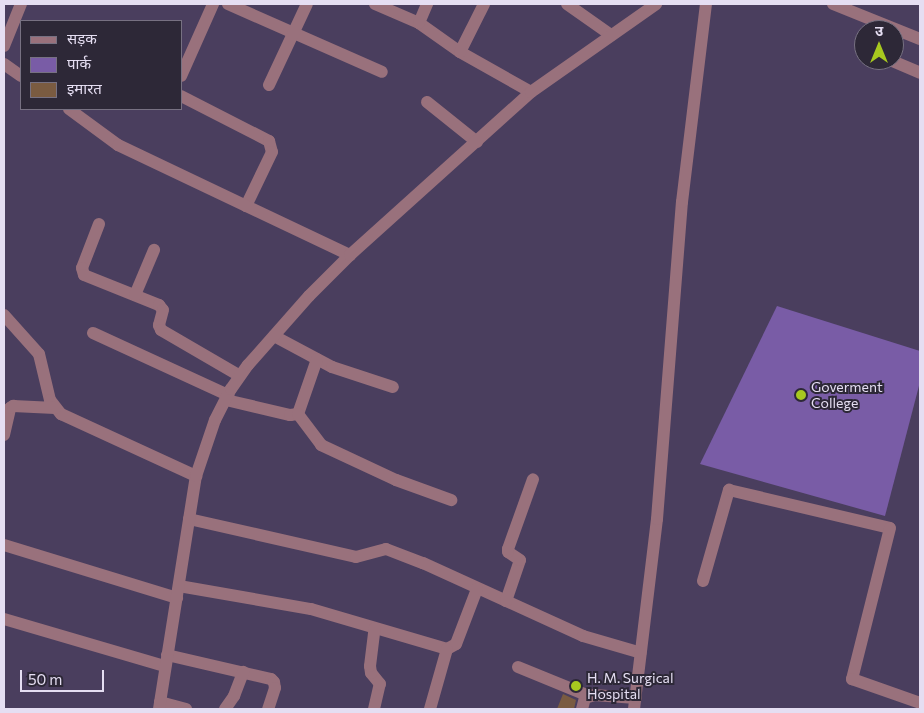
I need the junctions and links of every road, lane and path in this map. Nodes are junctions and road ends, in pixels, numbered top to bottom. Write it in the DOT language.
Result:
graph roads {
  1 [pos="22,4"];
  2 [pos="213,4"];
  3 [pos="228,4"];
  4 [pos="307,4"];
  5 [pos="375,4"];
  6 [pos="427,4"];
  7 [pos="484,4"];
  8 [pos="567,4"];
  9 [pos="656,4"];
  10 [pos="706,4"];
  11 [pos="833,4"];
  12 [pos="857,8"];
  13 [pos="870,20"];
  14 [pos="419,23"];
  15 [pos="295,32"];
  16 [pos="904,34"];
  17 [pos="611,35"];
  18 [pos="920,39"];
  19 [pos="4,46"];
  20 [pos="460,52"];
  21 [pos="4,64"];
  22 [pos="904,66"];
  23 [pos="382,72"];
  24 [pos="920,73"];
  25 [pos="182,74"];
  26 [pos="20,75"];
  27 [pos="269,85"];
  28 [pos="531,92"];
  29 [pos="182,97"];
  30 [pos="427,102"];
  31 [pos="70,110"];
  32 [pos="477,142"];
  33 [pos="246,206"];
  34 [pos="99,224"];
  35 [pos="154,250"];
  36 [pos="350,255"];
  37 [pos="135,295"];
  38 [pos="4,315"];
  39 [pos="93,332"];
  40 [pos="274,336"];
  41 [pos="317,359"];
  42 [pos="240,376"];
  43 [pos="393,387"];
  44 [pos="227,398"];
  45 [pos="55,408"];
  46 [pos="298,414"];
  47 [pos="4,435"];
  48 [pos="196,476"];
  49 [pos="533,479"];
  50 [pos="450,500"];
  51 [pos="189,519"];
  52 [pos="4,546"];
  53 [pos="702,581"];
  54 [pos="477,589"];
  55 [pos="178,592"];
  56 [pos="506,601"];
  57 [pos="4,618"];
  58 [pos="375,628"];
  59 [pos="447,649"];
  60 [pos="641,653"];
  61 [pos="166,660"];
  62 [pos="518,667"];
  63 [pos="243,672"];
  64 [pos="589,696"];
  65 [pos="920,702"];
  66 [pos="635,704"];
  67 [pos="159,706"];
  68 [pos="186,709"];
  69 [pos="225,709"];
  70 [pos="268,709"];
  71 [pos="374,709"];
  72 [pos="430,709"];
  73 [pos="582,709"];
  1 -- 19 [label="street"];
  2 -- 25 [label="street"];
  3 -- 15 [label="street"];
  4 -- 15 [label="street"];
  5 -- 14 [label="street"];
  6 -- 14 [label="street"];
  7 -- 20 [label="street"];
  8 -- 17 [label="street"];
  9 -- 17 [label="street"];
  10 -- 60 [label="street"];
  11 -- 12 [label="street"];
  12 -- 13 [label="street"];
  14 -- 20 [label="street"];
  15 -- 23 [label="street"];
  15 -- 27 [label="street"];
  16 -- 18 [label="street"];
  17 -- 28 [label="street"];
  20 -- 28 [label="street"];
  21 -- 26 [label="street"];
  22 -- 24 [label="street"];
  28 -- 32 [label="street"];
  29 -- 33 [label="street"];
  30 -- 32 [label="street"];
  31 -- 33 [label="street"];
  32 -- 36 [label="street"];
  33 -- 36 [label="street"];
  34 -- 37 [label="street"];
  35 -- 37 [label="street"];
  36 -- 40 [label="street"];
  37 -- 42 [label="street"];
  38 -- 45 [label="street"];
  39 -- 44 [label="street"];
  40 -- 41 [label="street"];
  40 -- 42 [label="street"];
  41 -- 43 [label="street"];
  41 -- 46 [label="street"];
  42 -- 44 [label="street"];
  44 -- 46 [label="street"];
  44 -- 48 [label="street"];
  45 -- 47 [label="street"];
  45 -- 48 [label="street"];
  46 -- 50 [label="street"];
  48 -- 51 [label="street"];
  49 -- 56 [label="street"];
  51 -- 54 [label="street"];
  51 -- 55 [label="street"];
  52 -- 55 [label="street"];
  53 -- 65 [label="street"];
  54 -- 56 [label="street"];
  54 -- 59 [label="street"];
  55 -- 58 [label="street"];
  55 -- 61 [label="street"];
  56 -- 60 [label="street"];
  57 -- 61 [label="street"];
  58 -- 59 [label="street"];
  58 -- 71 [label="street"];
  59 -- 72 [label="street"];
  60 -- 66 [label="street"];
  61 -- 63 [label="street"];
  61 -- 67 [label="street"];
  62 -- 64 [label="street"];
  63 -- 69 [label="street"];
  63 -- 70 [label="street"];
  64 -- 66 [label="street"];
  64 -- 73 [label="street"];
  67 -- 68 [label="street"];
}
